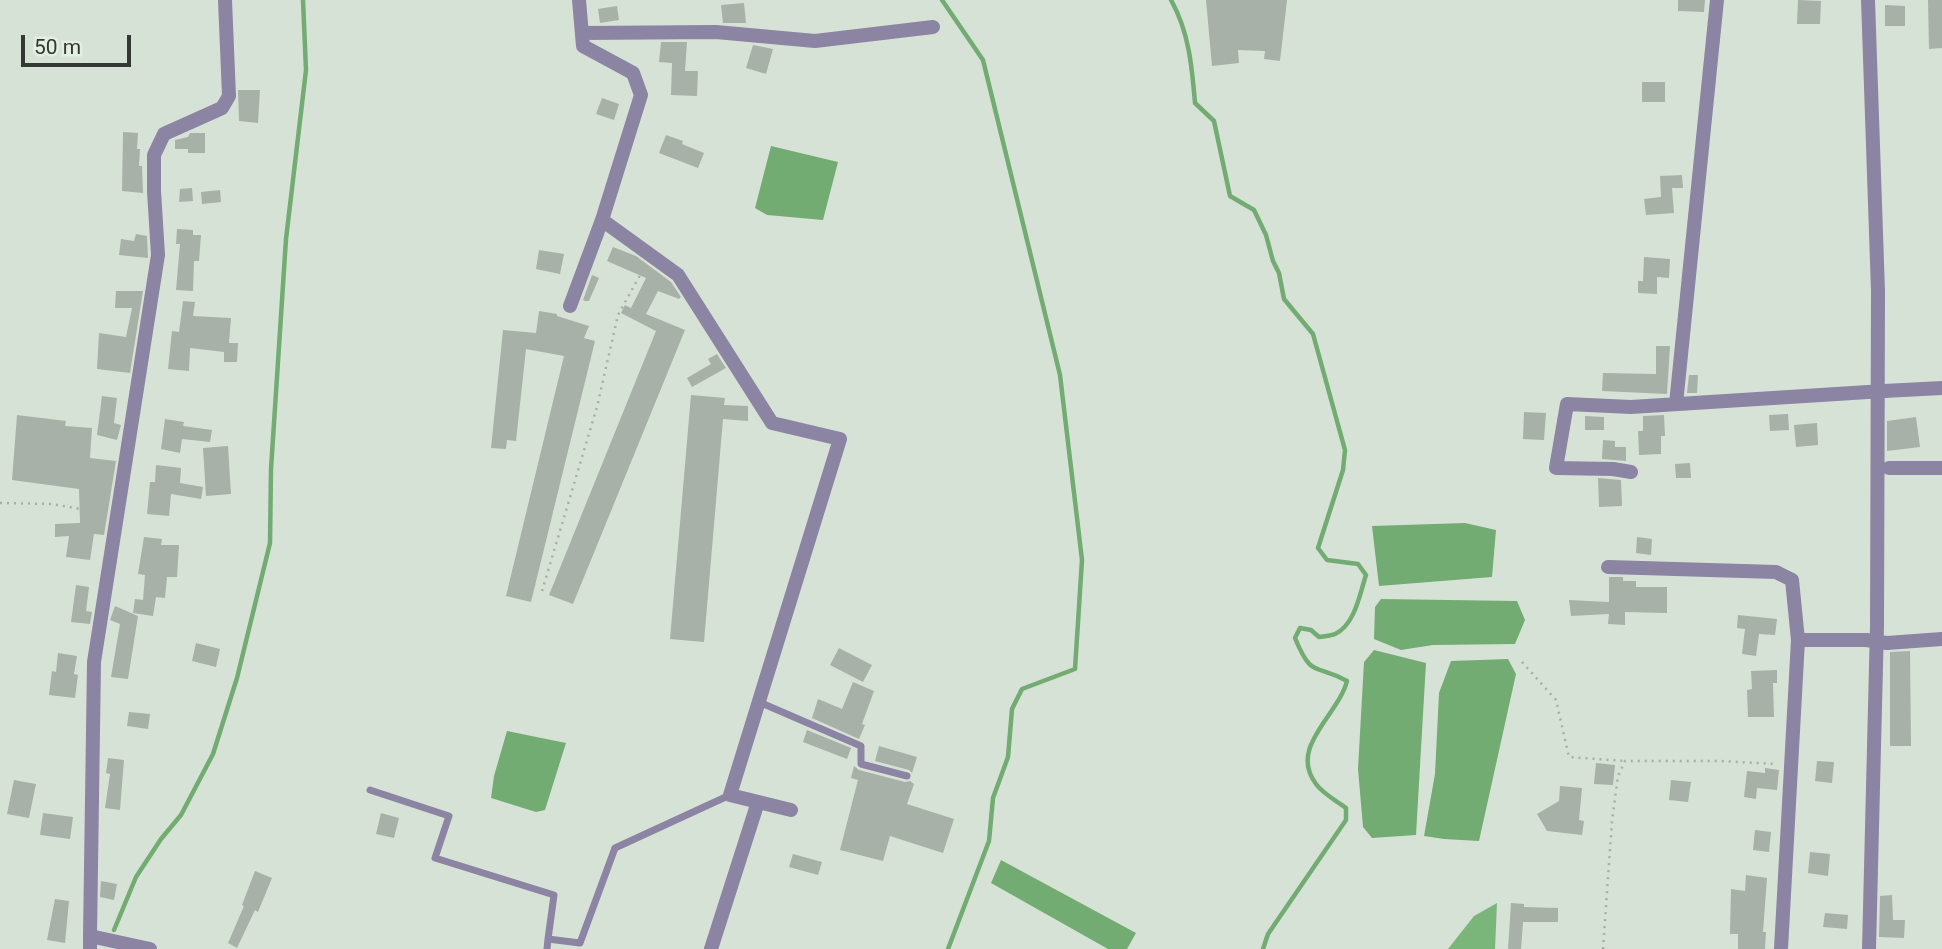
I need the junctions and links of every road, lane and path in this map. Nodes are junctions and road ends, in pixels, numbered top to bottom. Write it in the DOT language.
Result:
graph roads {
  1 [pos="225,0"];
  2 [pos="579,0"];
  3 [pos="1717,0"];
  4 [pos="1868,0"];
  5 [pos="933,27"];
  6 [pos="582,33"];
  7 [pos="602,220"];
  8 [pos="650,255"];
  9 [pos="569,306"];
  10 [pos="1942,388"];
  11 [pos="1676,404"];
  12 [pos="1889,468"];
  13 [pos="1942,468"];
  14 [pos="1631,472"];
  15 [pos="0,503"];
  16 [pos="117,516"];
  17 [pos="1608,567"];
  18 [pos="542,591"];
  19 [pos="1942,639"];
  20 [pos="1798,640"];
  21 [pos="1522,662"];
  22 [pos="758,702"];
  23 [pos="1625,761"];
  24 [pos="1791,765"];
  25 [pos="907,776"];
  26 [pos="370,790"];
  27 [pos="730,795"];
  28 [pos="758,802"];
  29 [pos="791,810"];
  30 [pos="548,939"];
  31 [pos="90,942"];
  32 [pos="150,949"];
  33 [pos="547,949"];
  34 [pos="711,949"];
  35 [pos="1603,949"];
  36 [pos="1781,949"];
  37 [pos="1870,949"];
  1 -- 16 [label="street"];
  2 -- 6 [label="street"];
  3 -- 11 [label="street"];
  4 -- 37 [label="street"];
  5 -- 6 [label="street"];
  6 -- 7 [label="street"];
  7 -- 8 [label="street"];
  7 -- 9 [label="street"];
  8 -- 18 [label="path"];
  8 -- 22 [label="street"];
  10 -- 11 [label="street, bridge"];
  11 -- 14 [label="street"];
  12 -- 13 [label="street"];
  15 -- 16 [label="path"];
  16 -- 31 [label="street"];
  17 -- 20 [label="street"];
  19 -- 20 [label="street, bridge"];
  20 -- 24 [label="street"];
  21 -- 23 [label="path"];
  22 -- 25 [label="lane"];
  22 -- 27 [label="street"];
  23 -- 24 [label="path"];
  23 -- 35 [label="path"];
  24 -- 36 [label="street"];
  26 -- 30 [label="lane"];
  27 -- 28 [label="street"];
  27 -- 30 [label="lane"];
  28 -- 29 [label="street"];
  28 -- 34 [label="street"];
  30 -- 33 [label="lane"];
  31 -- 32 [label="street"];
}
